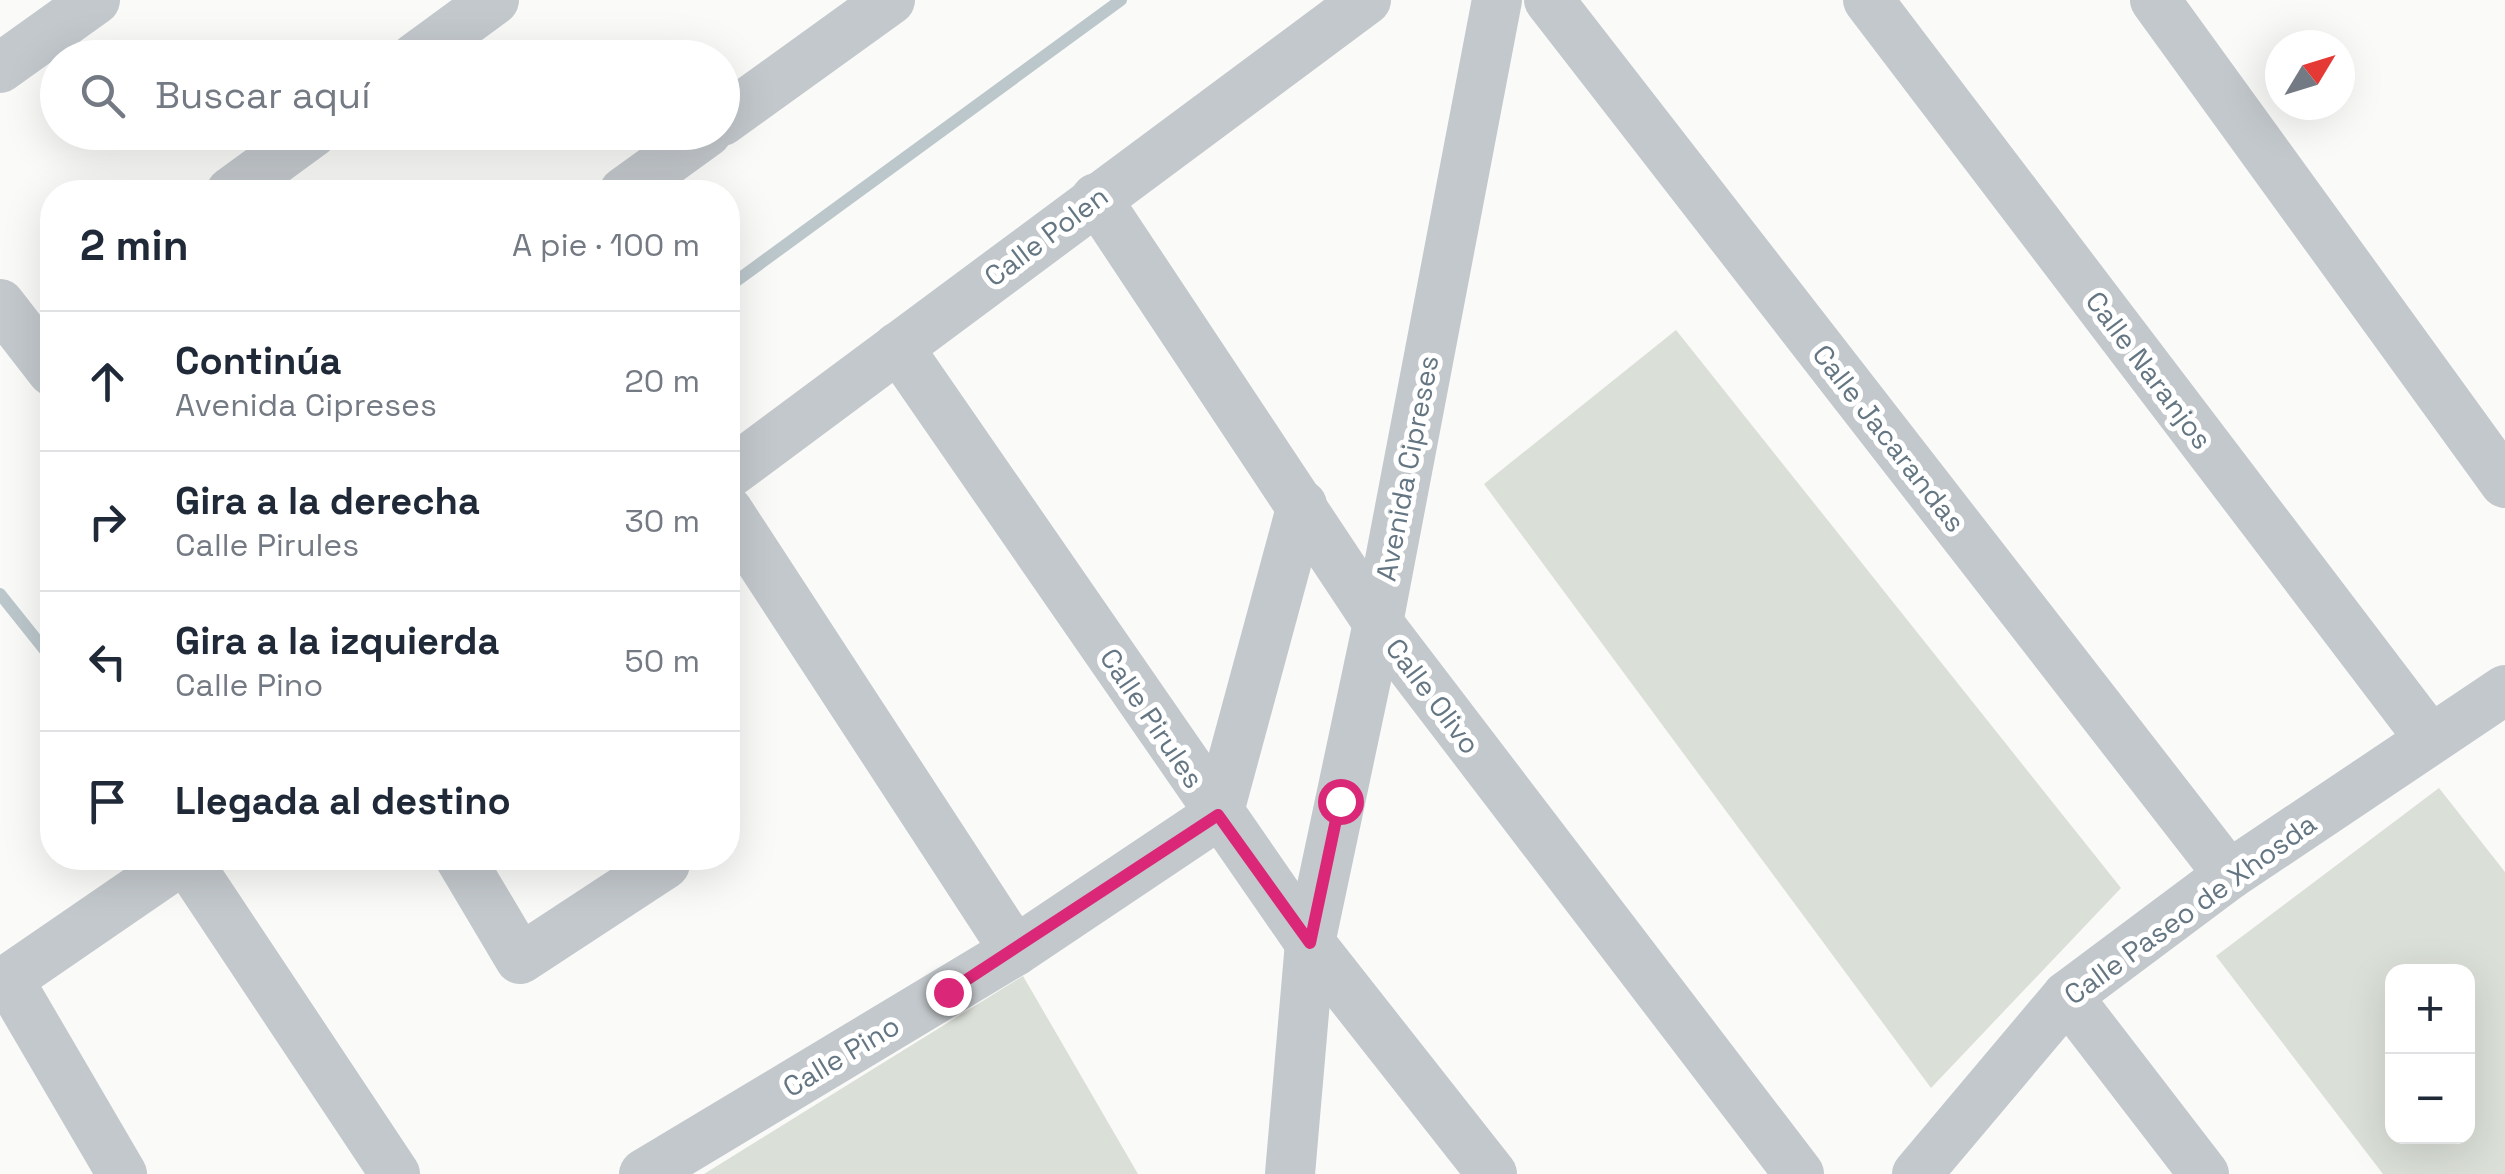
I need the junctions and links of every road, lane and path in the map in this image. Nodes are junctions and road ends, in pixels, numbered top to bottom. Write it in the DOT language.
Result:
graph roads {
  1 [pos="95,0"];
  2 [pos="494,0"];
  3 [pos="890,0"];
  4 [pos="1366,0"];
  5 [pos="1497,0"];
  6 [pos="1549,0"];
  7 [pos="1868,0"];
  8 [pos="2155,0"];
  9 [pos="440,40"];
  10 [pos="0,68"];
  11 [pos="740,108"];
  12 [pos="288,150"];
  13 [pos="682,150"];
  14 [pos="247,180"];
  15 [pos="641,180"];
  16 [pos="1096,198"];
  17 [pos="898,347"];
  18 [pos="740,465"];
  19 [pos="2505,483"];
  20 [pos="1302,505"];
  21 [pos="740,529"];
  22 [pos="1378,623"];
  23 [pos="2505,690"];
  24 [pos="2430,739"];
  25 [pos="1218,815"];
  26 [pos="167,870"];
  27 [pos="193,870"];
  28 [pos="467,870"];
  29 [pos="655,870"];
  30 [pos="2229,875"];
  31 [pos="1310,943"];
  32 [pos="1015,951"];
  33 [pos="4,982"];
  34 [pos="2066,996"];
  35 [pos="1929,1168"];
  36 [pos="122,1174"];
  37 [pos="395,1174"];
  38 [pos="644,1174"];
  39 [pos="1290,1174"];
  40 [pos="1492,1174"];
  41 [pos="1799,1174"];
  42 [pos="2204,1174"];
  1 -- 10 [label="street"];
  2 -- 9 [label="street"];
  3 -- 11 [label="street"];
  4 -- 16 [label="street, Calle Polen"];
  5 -- 22 [label="street, Avenida Cipreses"];
  6 -- 30 [label="street, Calle Jacarandas"];
  7 -- 24 [label="street, Calle Naranjos"];
  8 -- 19 [label="street"];
  12 -- 14 [label="street"];
  13 -- 15 [label="street"];
  16 -- 17 [label="street, Calle Polen"];
  16 -- 20 [label="street, Calle Olivo"];
  17 -- 18 [label="street, Calle Polen"];
  17 -- 25 [label="street, Calle Pirules"];
  20 -- 22 [label="street, Calle Olivo"];
  20 -- 25 [label="street"];
  21 -- 32 [label="street"];
  22 -- 31 [label="street, Avenida Cipreses"];
  22 -- 41 [label="street, Calle Olivo"];
  23 -- 24 [label="street, Calle Paseo de Xhosda"];
  24 -- 30 [label="street, Calle Paseo de Xhosda"];
  25 -- 31 [label="street, Calle Pirules"];
  25 -- 32 [label="street, Calle Pino"];
  26 -- 33 [label="street"];
  27 -- 37 [label="street"];
  28 -- 29 [label="street"];
  30 -- 34 [label="street, Calle Paseo de Xhosda"];
  31 -- 39 [label="street, Avenida Cipreses"];
  31 -- 40 [label="street, Calle Pirules"];
  32 -- 38 [label="street, Calle Pino"];
  33 -- 36 [label="street"];
  34 -- 35 [label="street, Calle Paseo de Xhosda"];
  34 -- 42 [label="street"];
}
